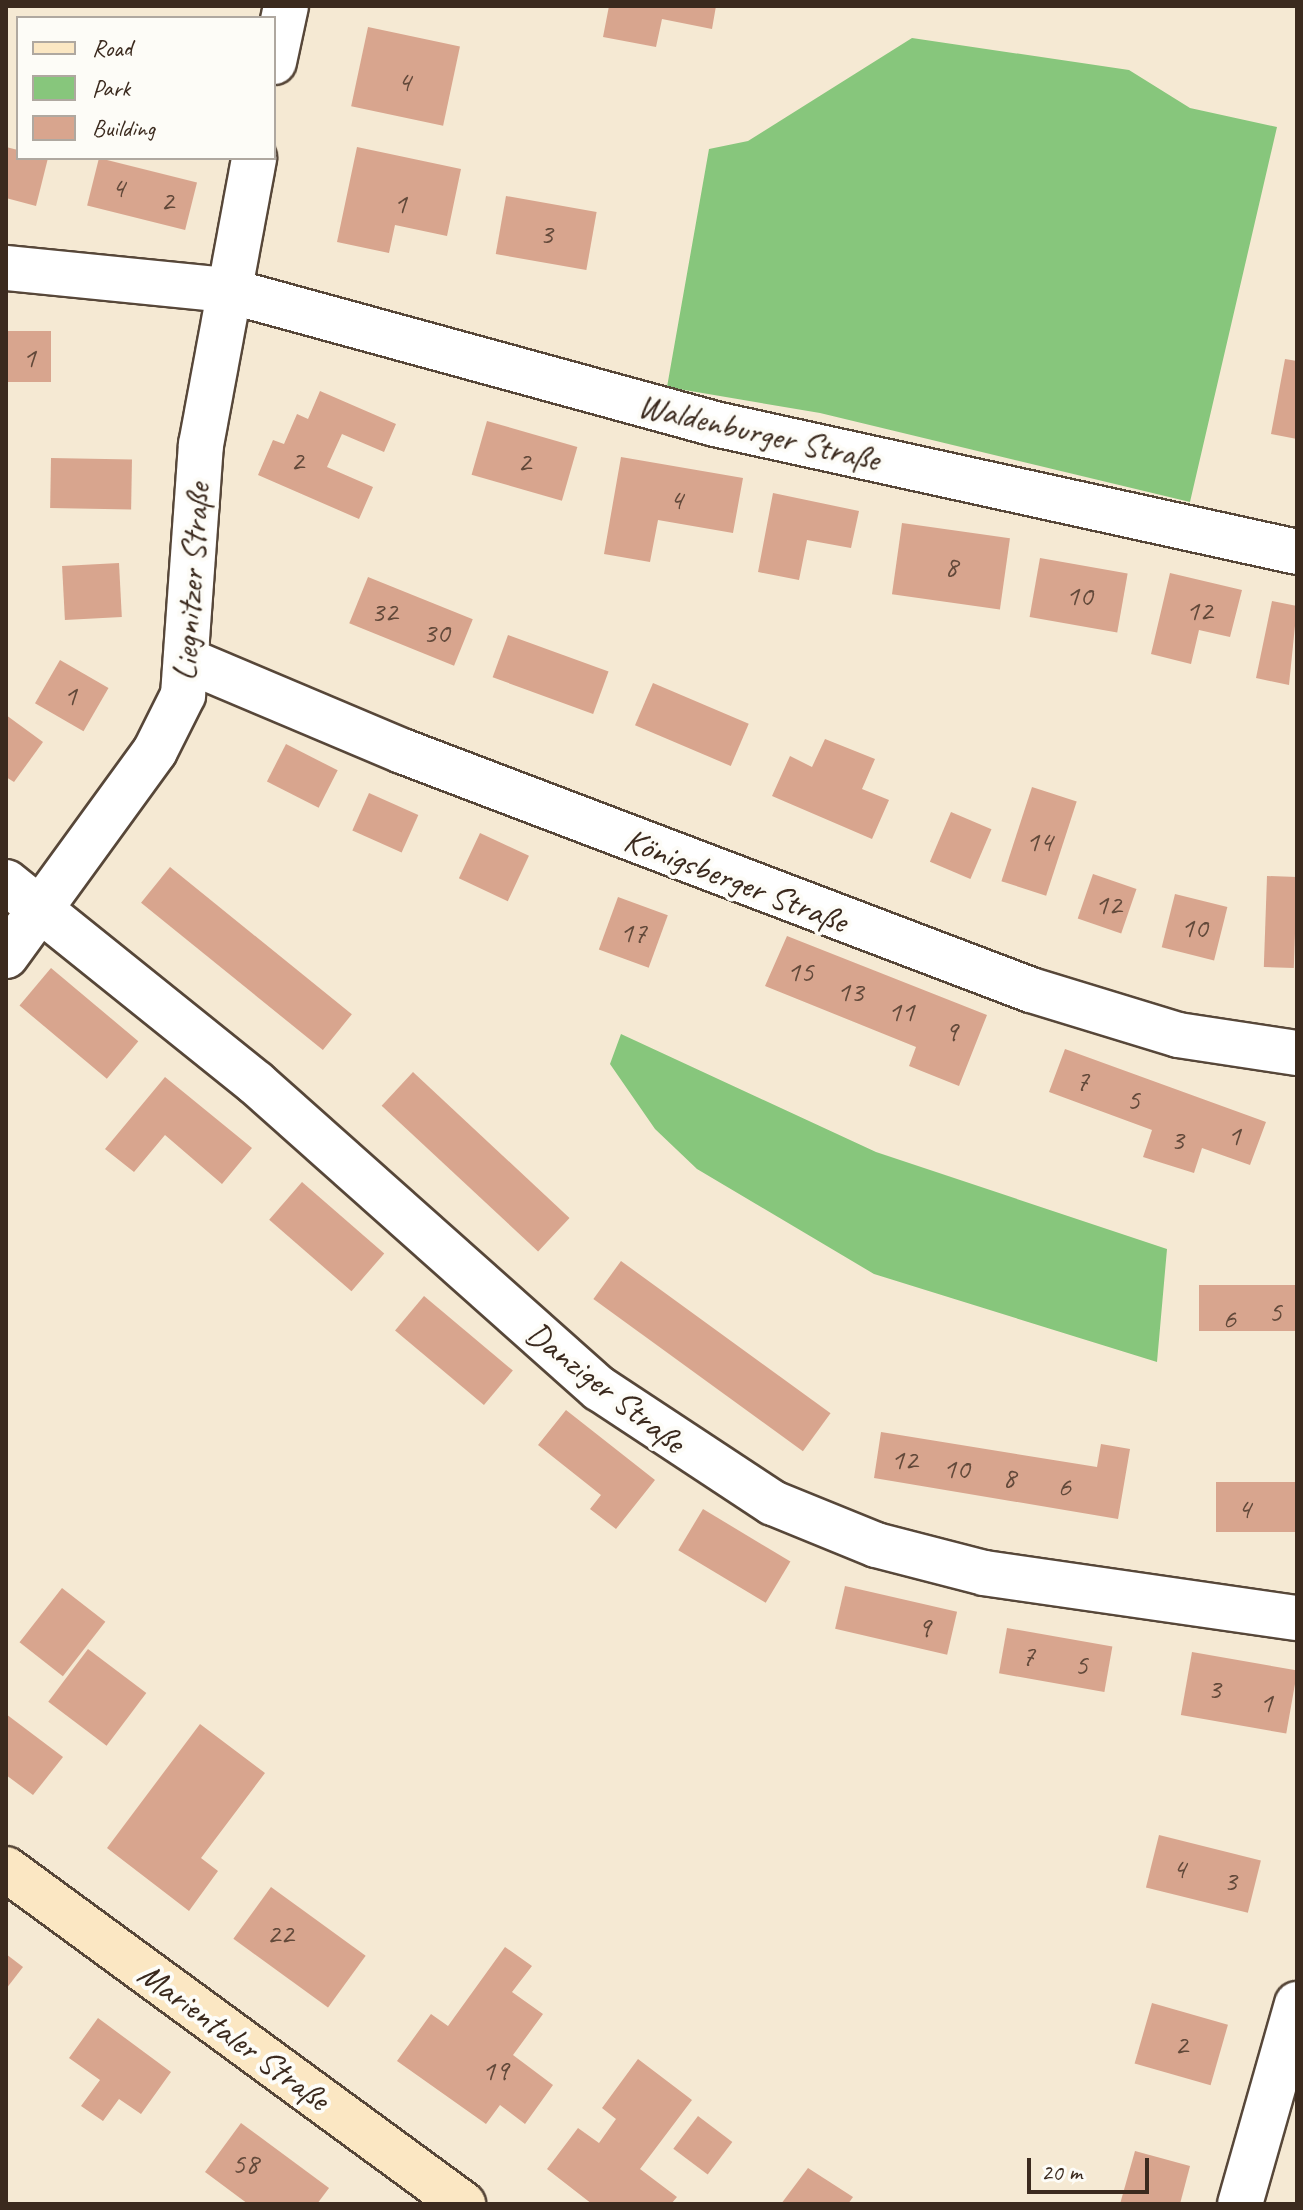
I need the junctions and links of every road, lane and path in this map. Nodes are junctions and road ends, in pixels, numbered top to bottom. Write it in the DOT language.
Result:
graph roads {
  1 [pos="286,6"];
  2 [pos="276,53"];
  3 [pos="254,160"];
  4 [pos="6,268"];
  5 [pos="226,290"];
  6 [pos="1297,552"];
  7 [pos="189,661"];
  8 [pos="6,882"];
  9 [pos="41,907"];
  10 [pos="6,956"];
  11 [pos="1297,1053"];
  12 [pos="1297,1618"];
  13 [pos="6,1869"];
  14 [pos="1297,2004"];
  15 [pos="1290,2055"];
  16 [pos="463,2204"];
  17 [pos="1240,2204"];
  1 -- 2 [label="street"];
  3 -- 5 [label="street, Liegnitzer Straße"];
  4 -- 5 [label="street, Waldenburger Straße"];
  5 -- 6 [label="street, Waldenburger Straße"];
  5 -- 7 [label="street, Liegnitzer Straße"];
  7 -- 9 [label="street, Liegnitzer Straße"];
  7 -- 11 [label="street, Königsberger Straße"];
  8 -- 9 [label="street, Danziger Straße"];
  9 -- 10 [label="street, Liegnitzer Straße"];
  9 -- 12 [label="street, Danziger Straße"];
  13 -- 16 [label="main road, Marientaler Straße"];
  14 -- 15 [label="street"];
  15 -- 17 [label="street"];
}
